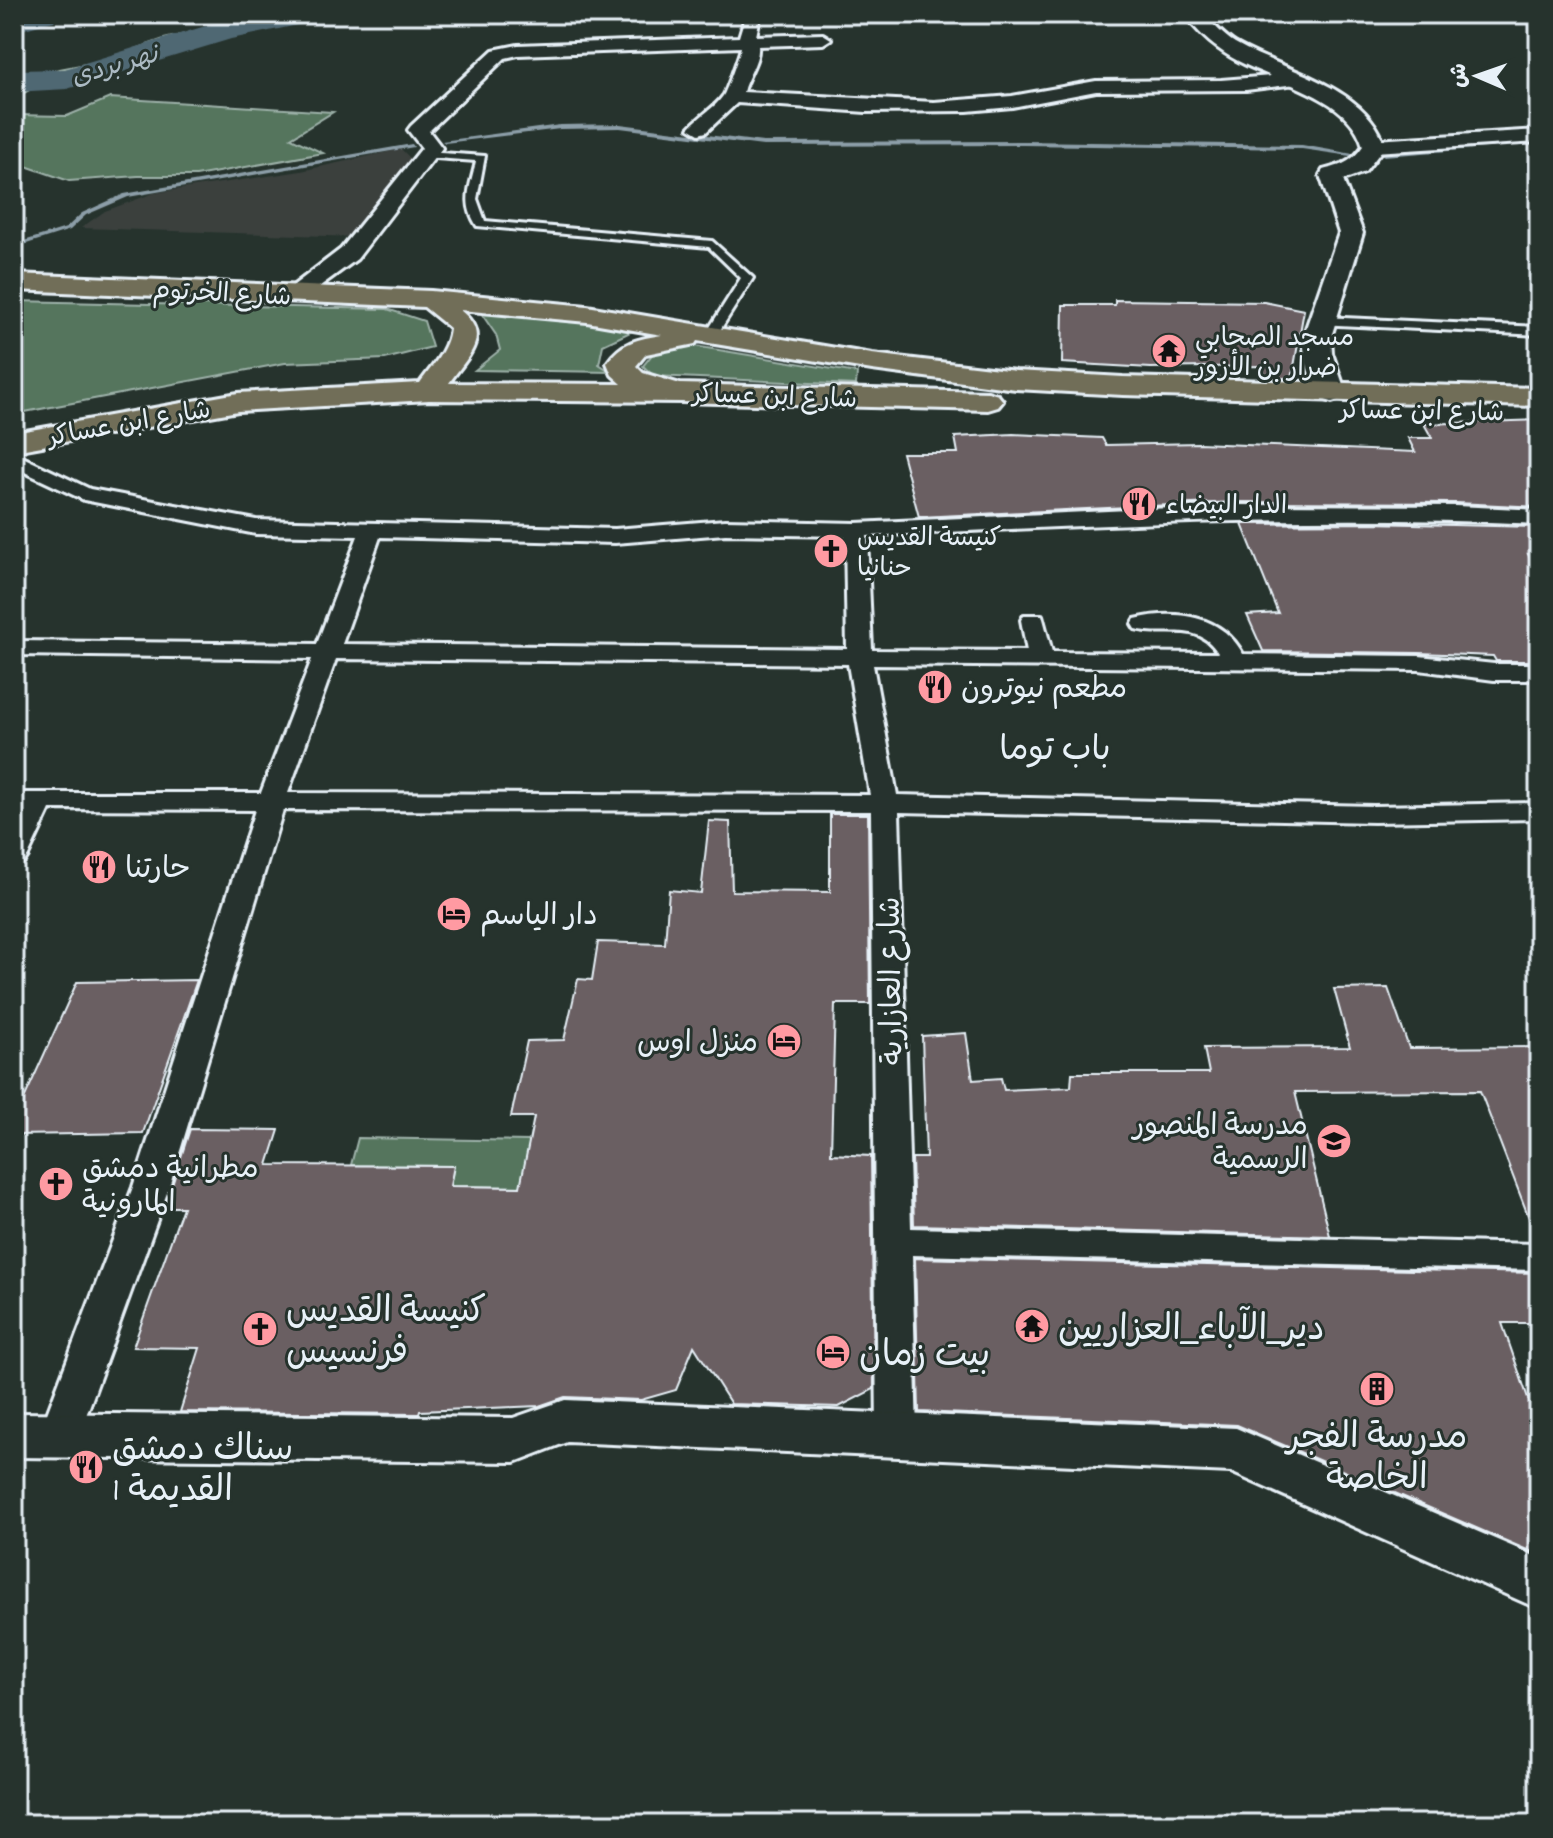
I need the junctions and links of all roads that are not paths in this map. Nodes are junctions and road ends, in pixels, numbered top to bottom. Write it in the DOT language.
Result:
graph roads {
  1 [pos="767,14"];
  2 [pos="1193,14"];
  3 [pos="823,39"];
  4 [pos="750,40"];
  5 [pos="1296,79"];
  6 [pos="733,97"];
  7 [pos="699,128"];
  8 [pos="1539,136"];
  9 [pos="1374,146"];
  10 [pos="426,155"];
  11 [pos="14,282"];
  12 [pos="293,295"];
  13 [pos="431,299"];
  14 [pos="1322,321"];
  15 [pos="1539,331"];
  16 [pos="711,335"];
  17 [pos="1539,383"];
  18 [pos="429,391"];
  19 [pos="681,393"];
  20 [pos="1332,393"];
  21 [pos="1366,394"];
  22 [pos="1539,397"];
  23 [pos="1539,413"];
  24 [pos="14,442"];
  25 [pos="14,459"];
  26 [pos="1539,517"];
  27 [pos="856,530"];
  28 [pos="371,531"];
  29 [pos="1033,620"];
  30 [pos="1144,624"];
  31 [pos="14,648"];
  32 [pos="327,652"];
  33 [pos="860,659"];
  34 [pos="1041,661"];
  35 [pos="1235,662"];
  36 [pos="1539,672"];
  37 [pos="27,802"];
  38 [pos="271,803"];
  39 [pos="885,803"];
  40 [pos="1539,811"];
  41 [pos="14,856"];
  42 [pos="896,1241"];
  43 [pos="1539,1257"];
  44 [pos="897,1434"];
  45 [pos="36,1435"];
  46 [pos="1539,1584"];
  1 -- 4 [label="street"];
  2 -- 5 [label="street"];
  3 -- 4 [label="street"];
  4 -- 6 [label="street"];
  4 -- 10 [label="street"];
  5 -- 6 [label="street"];
  5 -- 9 [label="street"];
  6 -- 7 [label="street"];
  8 -- 9 [label="street"];
  9 -- 14 [label="street"];
  10 -- 12 [label="street"];
  10 -- 16 [label="lane"];
  11 -- 12 [label="main road, شارع الخرتوم"];
  12 -- 13 [label="main road, شارع الخرتوم"];
  13 -- 16 [label="main road, شارع ابن عساكر"];
  13 -- 18 [label="main road"];
  14 -- 15 [label="lane"];
  14 -- 20 [label="street"];
  16 -- 19 [label="main road"];
  16 -- 20 [label="main road, شارع ابن عساكر"];
  17 -- 21 [label="main road"];
  18 -- 19 [label="main road, شارع ابن عساكر"];
  18 -- 24 [label="main road, شارع ابن عساكر"];
  19 -- 23 [label="main road, شارع ابن عساكر"];
  20 -- 21 [label="main road, شارع ابن عساكر"];
  21 -- 22 [label="main road, شارع ابن عساكر"];
  25 -- 28 [label="street"];
  26 -- 27 [label="street"];
  27 -- 28 [label="street"];
  27 -- 33 [label="street, شارع العازارية"];
  28 -- 32 [label="street"];
  29 -- 34 [label="street"];
  30 -- 35 [label="street"];
  31 -- 32 [label="street"];
  32 -- 33 [label="street"];
  32 -- 38 [label="street"];
  33 -- 34 [label="street"];
  33 -- 39 [label="street, شارع العازارية"];
  34 -- 35 [label="street"];
  35 -- 36 [label="street"];
  37 -- 38 [label="street"];
  37 -- 41 [label="street"];
  38 -- 39 [label="street"];
  38 -- 45 [label="street"];
  39 -- 40 [label="street"];
  39 -- 42 [label="street, شارع العازارية"];
  42 -- 43 [label="street"];
  42 -- 44 [label="street, شارع العازارية"];
  44 -- 45 [label="street"];
  44 -- 46 [label="street"];
}
